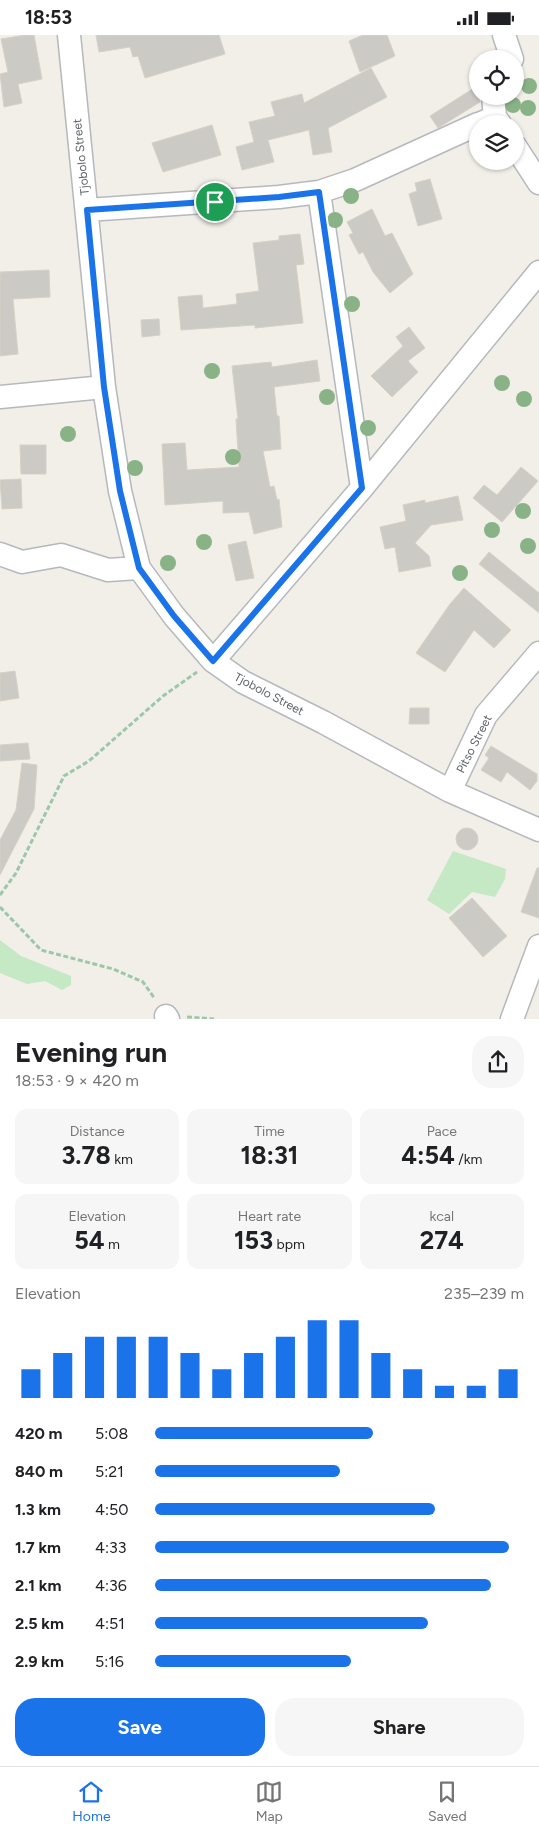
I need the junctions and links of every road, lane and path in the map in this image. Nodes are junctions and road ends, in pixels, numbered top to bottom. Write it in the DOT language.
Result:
graph roads {
  1 [pos="69,35"];
  2 [pos="504,35"];
  3 [pos="509,50"];
  4 [pos="469,127"];
  5 [pos="524,160"];
  6 [pos="539,183"];
  7 [pos="319,192"];
  8 [pos="87,210"];
  9 [pos="539,271"];
  10 [pos="104,387"];
  11 [pos="0,397"];
  12 [pos="362,488"];
  13 [pos="0,554"];
  14 [pos="139,568"];
  15 [pos="539,653"];
  16 [pos="213,661"];
  17 [pos="450,791"];
  18 [pos="539,830"];
  19 [pos="0,895"];
  20 [pos="0,907"];
  21 [pos="539,946"];
  22 [pos="167,1017"];
  23 [pos="214,1019"];
  24 [pos="512,1019"];
  1 -- 8 [label="street, Tjobolo Street"];
  2 -- 3 [label="street"];
  4 -- 7 [label="street"];
  5 -- 6 [label="street"];
  7 -- 8 [label="street"];
  7 -- 12 [label="street"];
  8 -- 10 [label="street, Tjobolo Street"];
  9 -- 12 [label="street"];
  10 -- 11 [label="street"];
  10 -- 14 [label="street, Tjobolo Street"];
  12 -- 16 [label="street"];
  13 -- 14 [label="street"];
  14 -- 16 [label="street, Tjobolo Street"];
  15 -- 17 [label="street, Pitso Street"];
  16 -- 17 [label="street, Tjobolo Street"];
  16 -- 19 [label="path"];
  17 -- 18 [label="street, Tjobolo Street"];
  20 -- 22 [label="path"];
  21 -- 24 [label="street"];
  22 -- 23 [label="path"];
}
